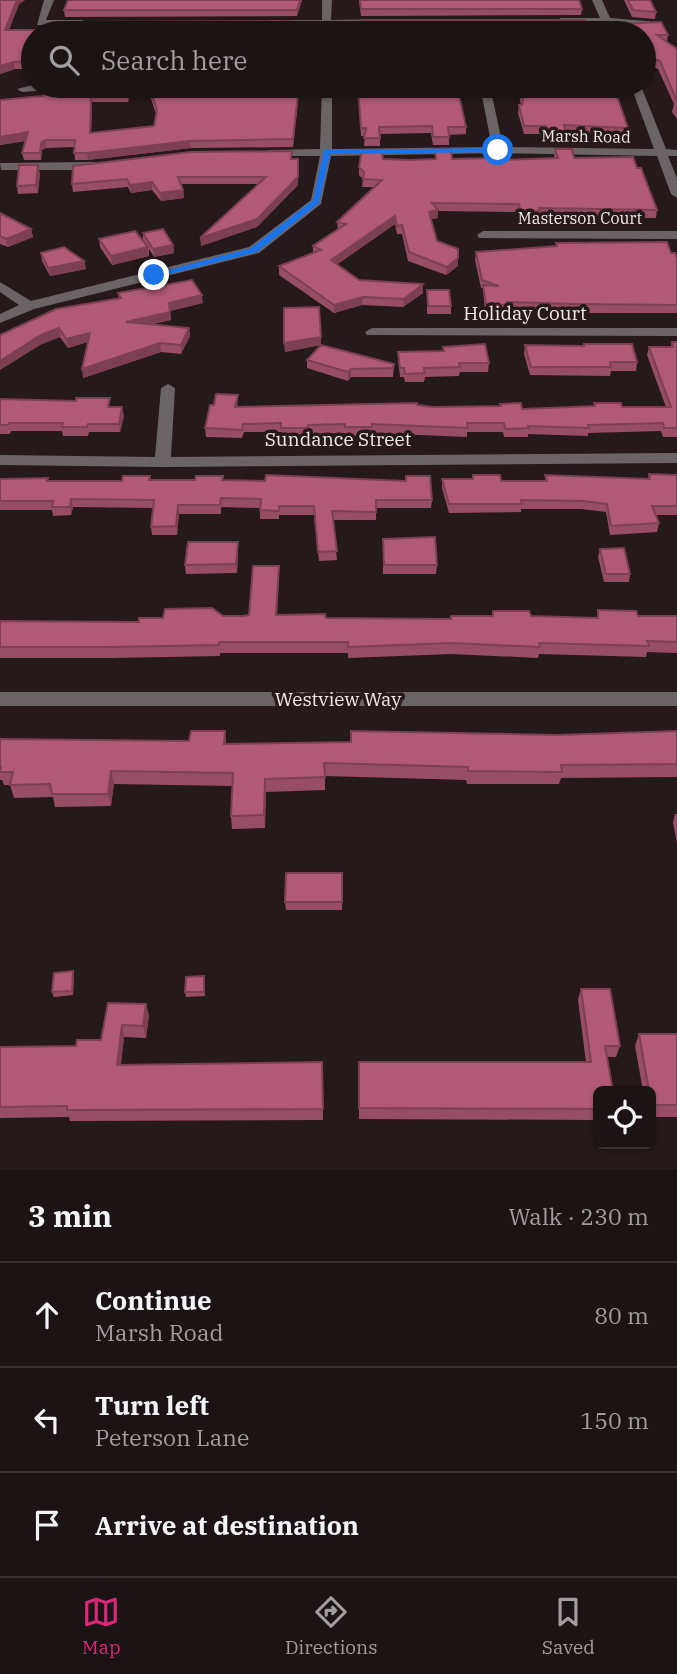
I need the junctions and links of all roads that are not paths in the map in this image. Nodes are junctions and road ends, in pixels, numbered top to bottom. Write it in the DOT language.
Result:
graph roads {
  1 [pos="49,0"];
  2 [pos="327,0"];
  3 [pos="597,0"];
  4 [pos="41,21"];
  5 [pos="326,21"];
  6 [pos="552,21"];
  7 [pos="606,21"];
  8 [pos="327,98"];
  9 [pos="487,98"];
  10 [pos="640,98"];
  11 [pos="498,150"];
  12 [pos="326,152"];
  13 [pos="259,153"];
  14 [pos="660,153"];
  15 [pos="677,153"];
  16 [pos="114,164"];
  17 [pos="1,166"];
  18 [pos="677,194"];
  19 [pos="483,235"];
  20 [pos="677,235"];
  21 [pos="0,286"];
  22 [pos="29,306"];
  23 [pos="0,319"];
  24 [pos="372,332"];
  25 [pos="677,332"];
  26 [pos="168,388"];
  27 [pos="677,458"];
  28 [pos="0,460"];
  29 [pos="163,462"];
  30 [pos="0,699"];
  31 [pos="677,699"];
  1 -- 4 [label="street"];
  2 -- 5 [label="street"];
  3 -- 7 [label="street"];
  6 -- 7 [label="street"];
  8 -- 12 [label="street"];
  9 -- 11 [label="street"];
  10 -- 14 [label="street"];
  11 -- 12 [label="street, Marsh Road"];
  11 -- 14 [label="street, Marsh Road"];
  12 -- 13 [label="street, Marsh Road"];
  12 -- 22 [label="street"];
  14 -- 15 [label="street, Marsh Road"];
  14 -- 18 [label="street"];
  16 -- 17 [label="street"];
  19 -- 20 [label="street, Masterson Court"];
  21 -- 22 [label="street"];
  22 -- 23 [label="street"];
  24 -- 25 [label="street, Holiday Court"];
  26 -- 29 [label="street"];
  27 -- 29 [label="street, Sundance Street"];
  28 -- 29 [label="street, Sundance Street"];
  30 -- 31 [label="street, Westview Way"];
}
